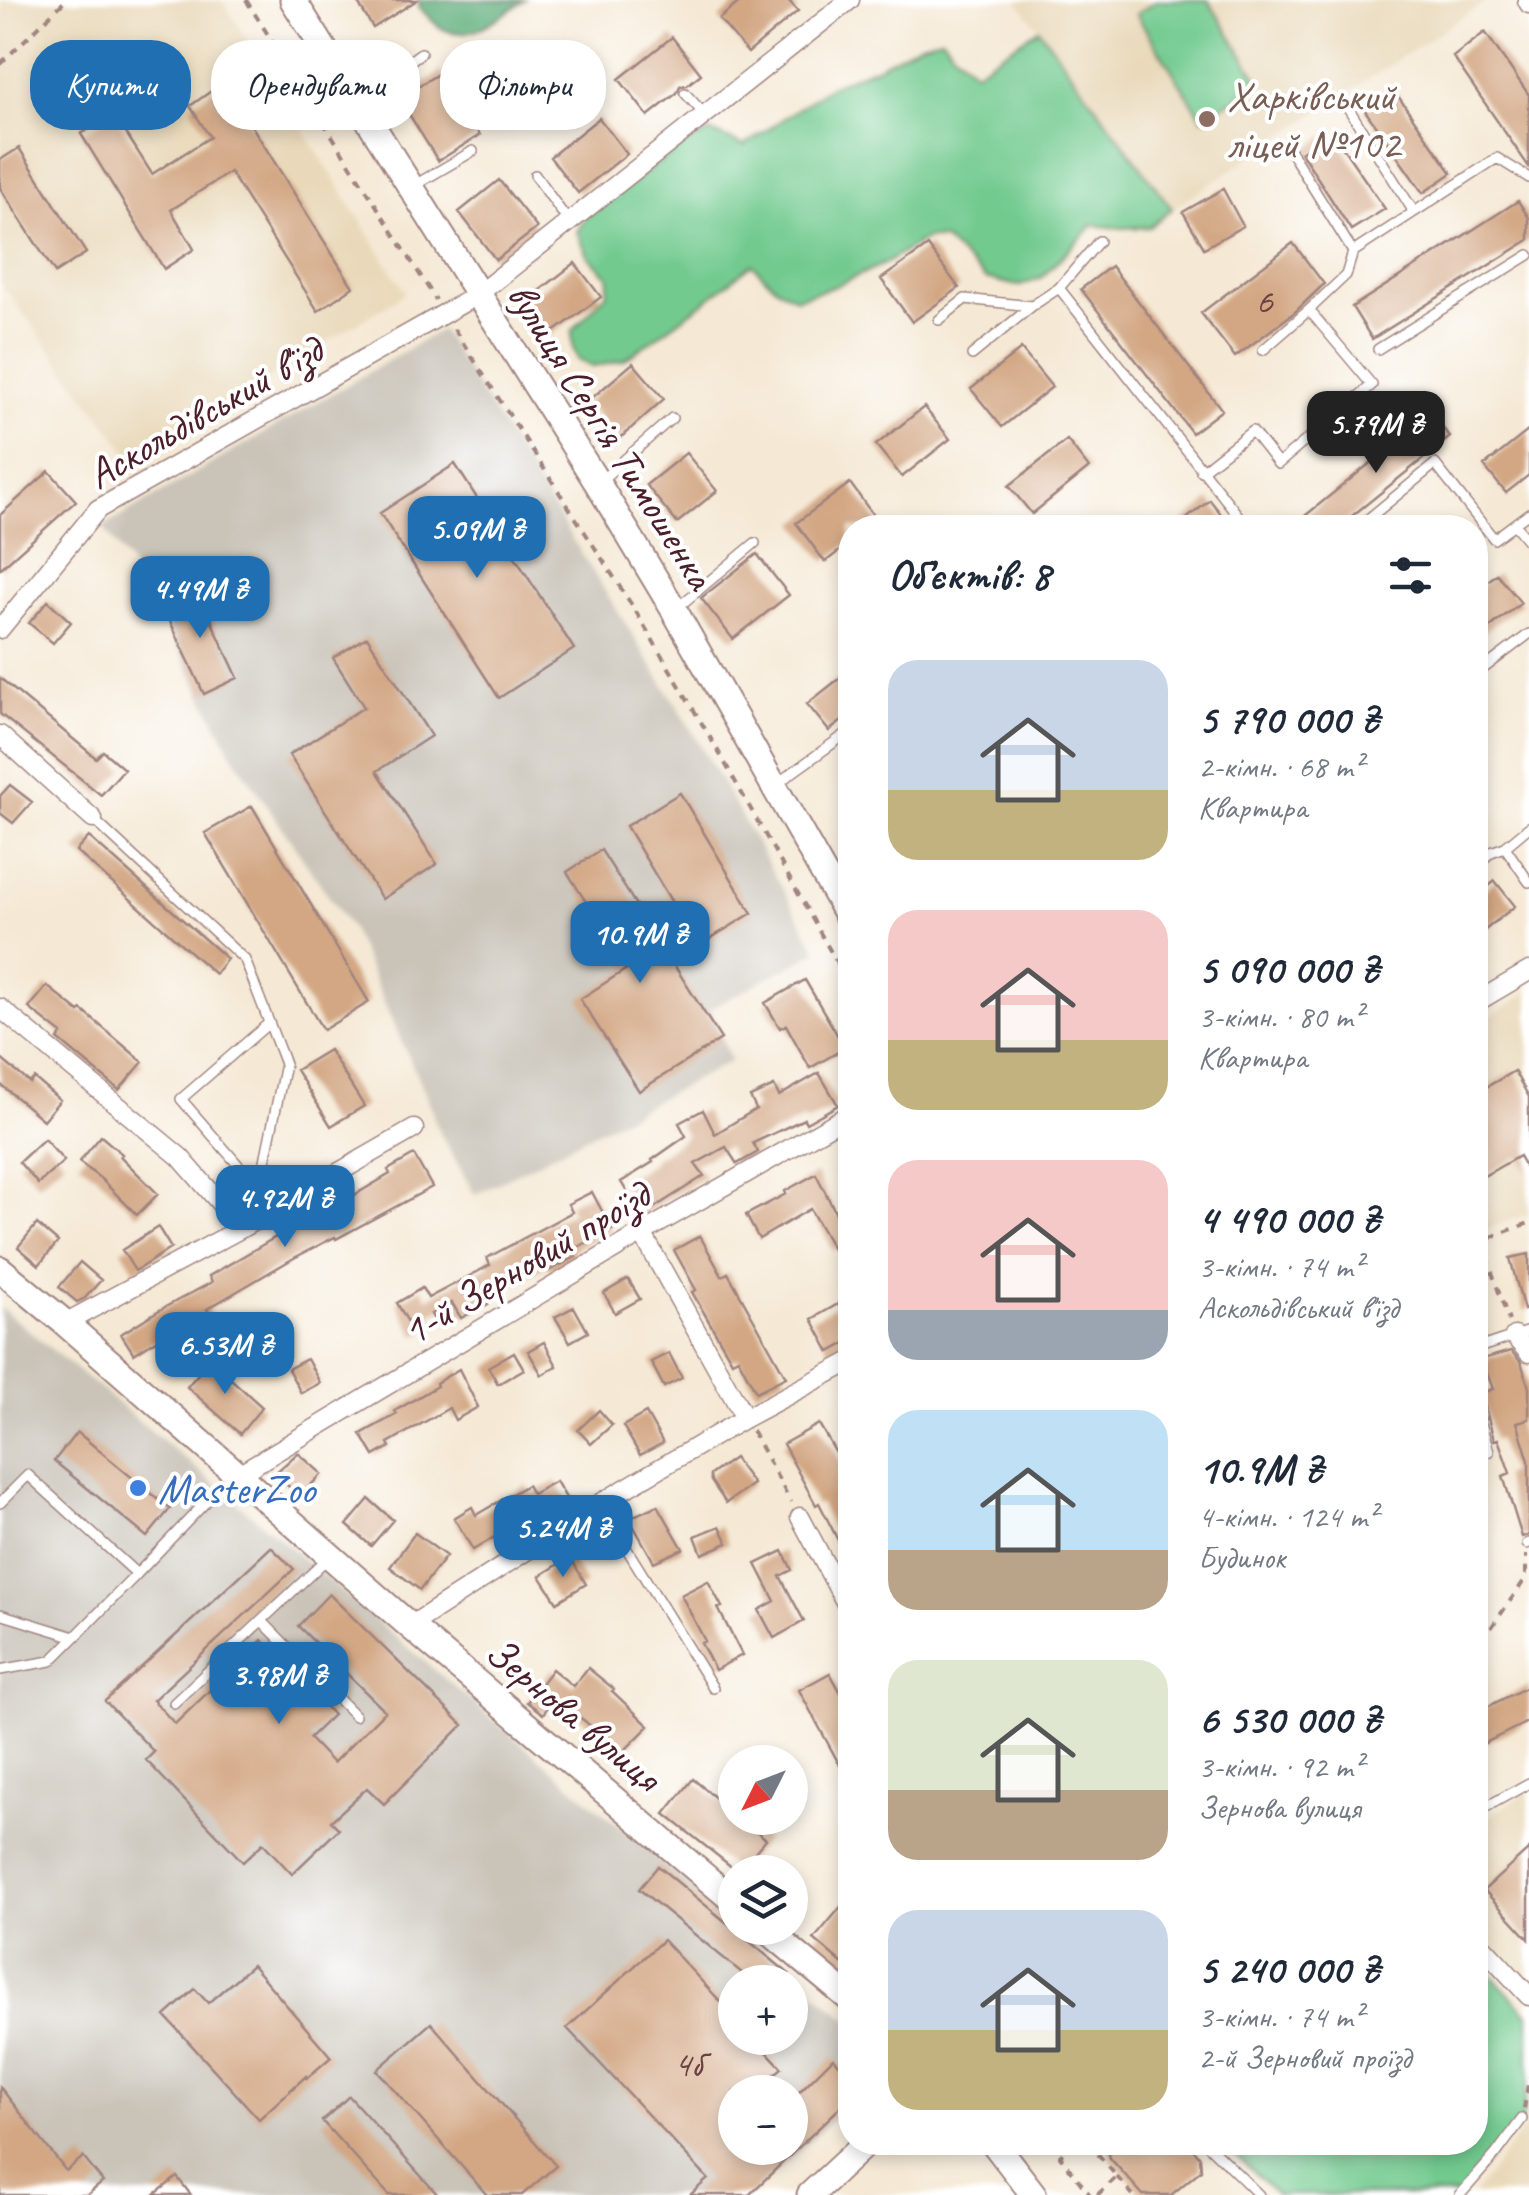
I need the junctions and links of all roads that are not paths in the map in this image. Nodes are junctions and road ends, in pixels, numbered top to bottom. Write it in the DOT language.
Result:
graph roads {
  1 [pos="293,0"];
  2 [pos="850,0"];
  3 [pos="319,40"];
  4 [pos="685,93"];
  5 [pos="1345,103"];
  6 [pos="705,116"];
  7 [pos="376,130"];
  8 [pos="1286,144"];
  9 [pos="473,151"];
  10 [pos="535,175"];
  11 [pos="1529,178"];
  12 [pos="412,187"];
  13 [pos="1414,212"];
  14 [pos="568,221"];
  15 [pos="1099,241"];
  16 [pos="1352,252"];
  17 [pos="1529,255"];
  18 [pos="1059,288"];
  19 [pos="477,295"];
  20 [pos="1032,306"];
  21 [pos="1310,310"];
  22 [pos="939,320"];
  23 [pos="1378,349"];
  24 [pos="1263,350"];
  25 [pos="972,354"];
  26 [pos="672,418"];
  27 [pos="1201,470"];
  28 [pos="598,484"];
  29 [pos="1529,512"];
  30 [pos="1237,515"];
  31 [pos="1373,515"];
  32 [pos="1475,515"];
  33 [pos="1514,524"];
  34 [pos="1488,531"];
  35 [pos="755,542"];
  36 [pos="1529,542"];
  37 [pos="674,610"];
  38 [pos="0,629"];
  39 [pos="1529,634"];
  40 [pos="1488,665"];
  41 [pos="0,735"];
  42 [pos="838,740"];
  43 [pos="773,786"];
  44 [pos="93,819"];
  45 [pos="1529,827"];
  46 [pos="1505,847"];
  47 [pos="1488,855"];
  48 [pos="1529,882"];
  49 [pos="838,899"];
  50 [pos="1529,971"];
  51 [pos="1488,995"];
  52 [pos="0,1008"];
  53 [pos="269,1023"];
  54 [pos="838,1121"];
  55 [pos="414,1129"];
  56 [pos="259,1190"];
  57 [pos="247,1225"];
  58 [pos="642,1232"];
  59 [pos="0,1269"];
  60 [pos="65,1322"];
  61 [pos="1522,1333"];
  62 [pos="1488,1345"];
  63 [pos="1529,1353"];
  64 [pos="838,1368"];
  65 [pos="745,1418"];
  66 [pos="1488,1448"];
  67 [pos="1489,1452"];
  68 [pos="237,1475"];
  69 [pos="0,1504"];
  70 [pos="599,1504"];
  71 [pos="800,1518"];
  72 [pos="330,1556"];
  73 [pos="137,1574"];
  74 [pos="838,1587"];
  75 [pos="0,1614"];
  76 [pos="262,1621"];
  77 [pos="410,1626"];
  78 [pos="75,1637"];
  79 [pos="0,1670"];
  80 [pos="713,1688"];
  81 [pos="174,1704"];
  82 [pos="356,1716"];
  83 [pos="1529,1784"];
  84 [pos="1488,1806"];
  85 [pos="718,1888"];
  86 [pos="786,1945"];
  87 [pos="1488,1952"];
  88 [pos="838,1989"];
  89 [pos="1529,1996"];
  90 [pos="1522,2118"];
  91 [pos="853,2155"];
  92 [pos="1003,2155"];
  93 [pos="1219,2155"];
  94 [pos="810,2195"];
  95 [pos="1034,2195"];
  96 [pos="1259,2195"];
  97 [pos="1460,2195"];
  1 -- 3 [label="street, вулиця Сергія Тимошенка"];
  2 -- 6 [label="street, Аскольдівський в'їзд"];
  4 -- 6 [label="lane"];
  5 -- 13 [label="lane"];
  6 -- 14 [label="street, Аскольдівський в'їзд"];
  7 -- 12 [label="street, вулиця Сергія Тимошенка"];
  8 -- 16 [label="lane"];
  9 -- 12 [label="lane"];
  10 -- 14 [label="lane"];
  11 -- 13 [label="lane"];
  12 -- 19 [label="street, вулиця Сергія Тимошенка"];
  13 -- 16 [label="lane"];
  14 -- 19 [label="street, Аскольдівський в'їзд"];
  15 -- 18 [label="lane"];
  16 -- 21 [label="lane"];
  17 -- 23 [label="lane"];
  18 -- 20 [label="lane"];
  18 -- 27 [label="lane"];
  19 -- 28 [label="street, вулиця Сергія Тимошенка"];
  19 -- 38 [label="street, Аскольдівський в'їзд"];
  20 -- 22 [label="lane"];
  20 -- 25 [label="lane"];
  21 -- 24 [label="lane"];
  21 -- 27 [label="lane"];
  26 -- 28 [label="lane"];
  27 -- 30 [label="lane"];
  28 -- 37 [label="street, вулиця Сергія Тимошенка"];
  29 -- 33 [label="lane"];
  31 -- 32 [label="lane"];
  33 -- 34 [label="lane"];
  33 -- 36 [label="lane"];
  35 -- 37 [label="lane"];
  37 -- 43 [label="street, вулиця Сергія Тимошенка"];
  39 -- 40 [label="lane"];
  41 -- 44 [label="street"];
  42 -- 43 [label="lane"];
  43 -- 49 [label="street, вулиця Сергія Тимошенка"];
  44 -- 53 [label="lane"];
  45 -- 46 [label="lane"];
  46 -- 47 [label="lane"];
  46 -- 48 [label="lane"];
  50 -- 51 [label="street"];
  52 -- 57 [label="street"];
  53 -- 56 [label="lane"];
  53 -- 56 [label="lane"];
  54 -- 58 [label="street, 1-й Зерновий проїзд"];
  55 -- 57 [label="street"];
  56 -- 57 [label="lane"];
  57 -- 60 [label="street"];
  58 -- 65 [label="street"];
  58 -- 68 [label="street, 1-й Зерновий проїзд"];
  59 -- 60 [label="street, Зернова вулиця"];
  60 -- 68 [label="street, Зернова вулиця"];
  61 -- 62 [label="lane"];
  61 -- 63 [label="street"];
  64 -- 65 [label="street"];
  65 -- 70 [label="street"];
  66 -- 67 [label="lane"];
  68 -- 72 [label="street, Зернова вулиця"];
  68 -- 73 [label="lane"];
  69 -- 73 [label="lane"];
  70 -- 77 [label="street"];
  70 -- 80 [label="lane"];
  71 -- 74 [label="street"];
  72 -- 76 [label="lane"];
  72 -- 77 [label="street, Зернова вулиця"];
  73 -- 78 [label="lane"];
  75 -- 78 [label="lane"];
  76 -- 81 [label="lane"];
  76 -- 82 [label="lane"];
  77 -- 85 [label="street, Зернова вулиця"];
  78 -- 79 [label="lane"];
  83 -- 84 [label="lane"];
  86 -- 88 [label="street"];
  87 -- 89 [label="street"];
  90 -- 97 [label="lane"];
  91 -- 94 [label="street"];
  92 -- 95 [label="street"];
  93 -- 96 [label="lane"];
}
